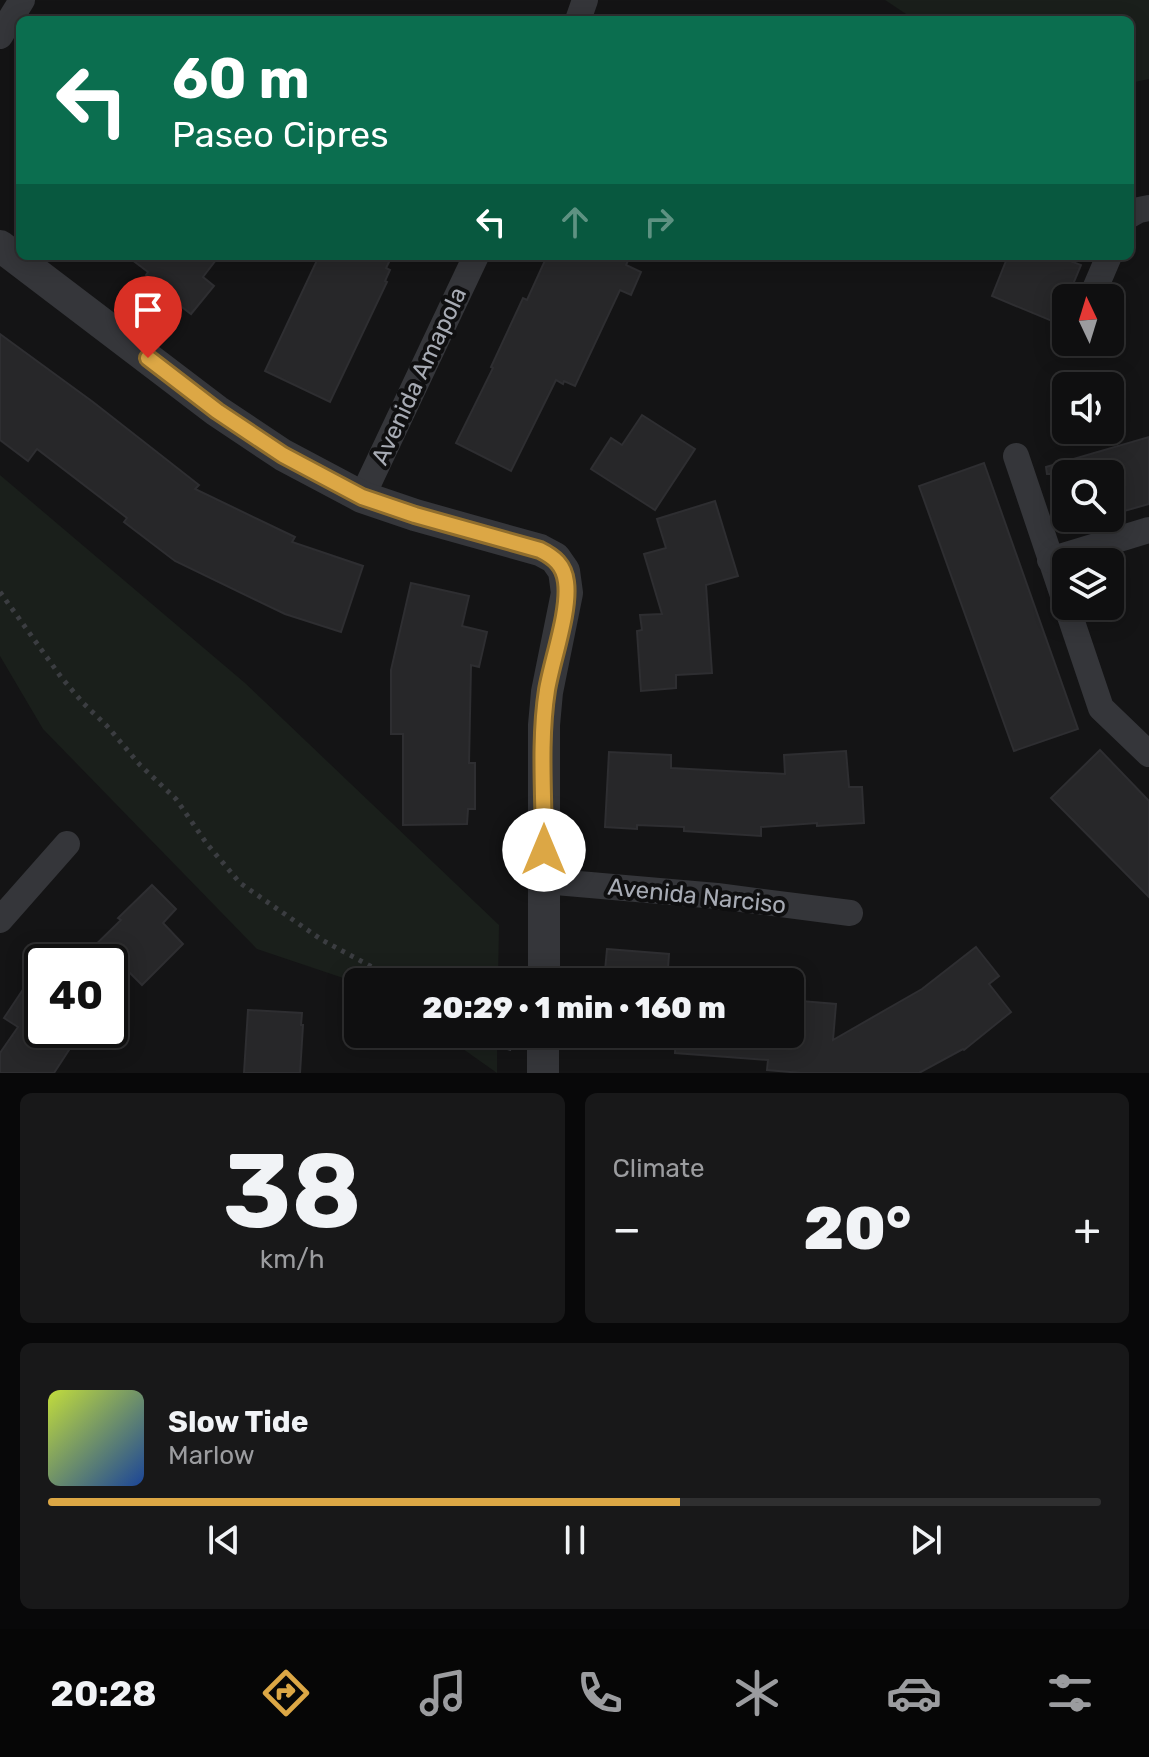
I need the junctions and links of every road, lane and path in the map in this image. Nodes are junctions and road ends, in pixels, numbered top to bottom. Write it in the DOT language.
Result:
graph roads {
  1 [pos="22,0"];
  2 [pos="0,36"];
  3 [pos="0,246"];
  4 [pos="16,258"];
  5 [pos="18,260"];
  6 [pos="474,260"];
  7 [pos="1107,260"];
  8 [pos="1097,284"];
  9 [pos="1016,456"];
  10 [pos="362,497"];
  11 [pos="1149,530"];
  12 [pos="1050,560"];
  13 [pos="0,592"];
  14 [pos="1149,754"];
  15 [pos="67,844"];
  16 [pos="544,881"];
  17 [pos="850,913"];
  18 [pos="0,920"];
  19 [pos="374,968"];
  20 [pos="544,968"];
  21 [pos="543,1048"];
  22 [pos="543,1073"];
  1 -- 2 [label="street"];
  3 -- 4 [label="street"];
  5 -- 10 [label="street"];
  6 -- 10 [label="street, Avenida Amapola"];
  7 -- 8 [label="street"];
  9 -- 12 [label="street"];
  10 -- 16 [label="street"];
  11 -- 12 [label="street"];
  12 -- 14 [label="street"];
  13 -- 19 [label="path"];
  15 -- 18 [label="street"];
  16 -- 17 [label="street, Avenida Narciso"];
  16 -- 20 [label="street"];
  21 -- 22 [label="street"];
}
